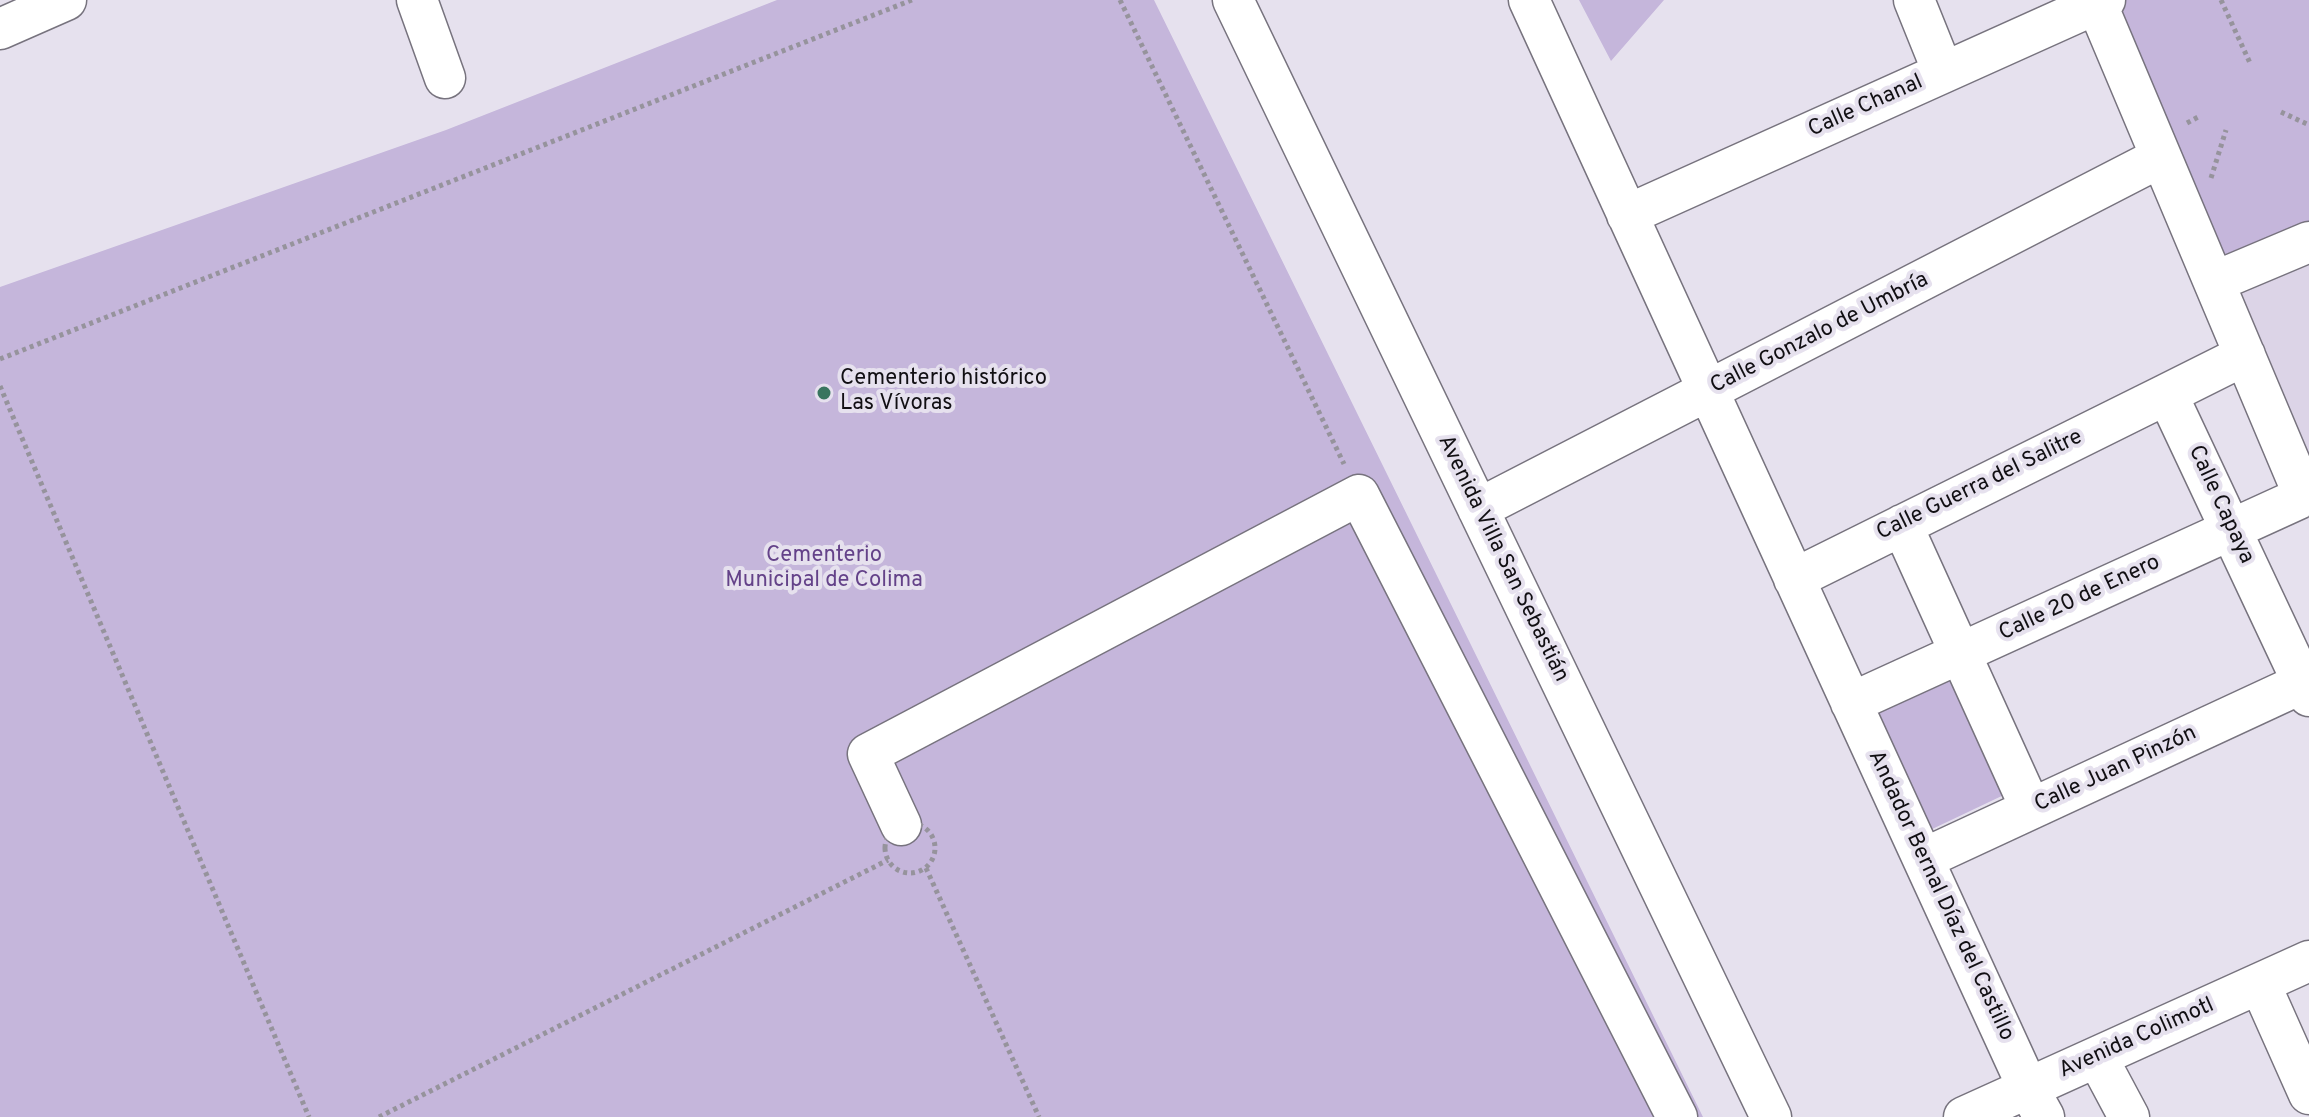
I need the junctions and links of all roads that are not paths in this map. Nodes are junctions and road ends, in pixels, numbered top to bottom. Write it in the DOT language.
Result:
graph roads {
  1 [pos="66,0"];
  2 [pos="417,0"];
  3 [pos="1233,0"];
  4 [pos="1529,0"];
  5 [pos="1914,0"];
  6 [pos="2099,1"];
  7 [pos="0,29"];
  8 [pos="1943,72"];
  9 [pos="445,78"];
  10 [pos="2161,157"];
  11 [pos="1627,215"];
  12 [pos="2309,242"];
  13 [pos="2214,282"];
  14 [pos="2245,355"];
  15 [pos="1708,392"];
  16 [pos="2167,394"];
  17 [pos="2307,495"];
  18 [pos="1478,509"];
  19 [pos="1902,525"];
  20 [pos="2232,529"];
  21 [pos="1794,579"];
  22 [pos="1960,654"];
  23 [pos="2307,686"];
  24 [pos="1851,703"];
  25 [pos="2031,809"];
  26 [pos="894,842"];
  27 [pos="1923,859"];
  28 [pos="2309,961"];
  29 [pos="2260,984"];
  30 [pos="2097,1057"];
  31 [pos="2309,1094"];
  32 [pos="2036,1103"];
  33 [pos="1677,1117"];
  34 [pos="1771,1117"];
  35 [pos="1964,1117"];
  36 [pos="2129,1117"];
  1 -- 7 [label="street"];
  2 -- 9 [label="street"];
  3 -- 18 [label="street, Avenida Villa San Sebastián"];
  4 -- 11 [label="street"];
  5 -- 8 [label="street"];
  6 -- 8 [label="street, Calle Chanal"];
  6 -- 10 [label="street"];
  8 -- 11 [label="street, Calle Chanal"];
  10 -- 13 [label="street"];
  10 -- 15 [label="street, Calle Gonzalo de Umbría"];
  11 -- 15 [label="street"];
  12 -- 13 [label="street"];
  13 -- 14 [label="street"];
  14 -- 16 [label="street"];
  14 -- 17 [label="street"];
  15 -- 18 [label="street, Calle Gonzalo de Umbría"];
  15 -- 21 [label="street"];
  16 -- 19 [label="street, Calle Guerra del Salitre"];
  16 -- 20 [label="street, Calle Capaya"];
  17 -- 20 [label="street, Calle 20 de Enero"];
  18 -- 34 [label="street, Avenida Villa San Sebastián"];
  19 -- 21 [label="street, Calle Guerra del Salitre"];
  19 -- 22 [label="street"];
  20 -- 22 [label="street, Calle 20 de Enero"];
  20 -- 23 [label="street, Calle Capaya"];
  21 -- 24 [label="street, Andador Bernal Díaz del Castillo"];
  22 -- 24 [label="street, Calle 20 de Enero"];
  22 -- 25 [label="street"];
  23 -- 25 [label="street, Calle Juan Pinzón"];
  24 -- 27 [label="street, Andador Bernal Díaz del Castillo"];
  25 -- 27 [label="street, Calle Juan Pinzón"];
  26 -- 33 [label="street"];
  27 -- 32 [label="street, Andador Bernal Díaz del Castillo"];
  28 -- 29 [label="street, Avenida Colimotl"];
  29 -- 30 [label="street, Avenida Colimotl"];
  29 -- 31 [label="street"];
  30 -- 32 [label="street, Avenida Colimotl"];
  30 -- 36 [label="street"];
  32 -- 35 [label="street, Avenida Colimotl"];
}
